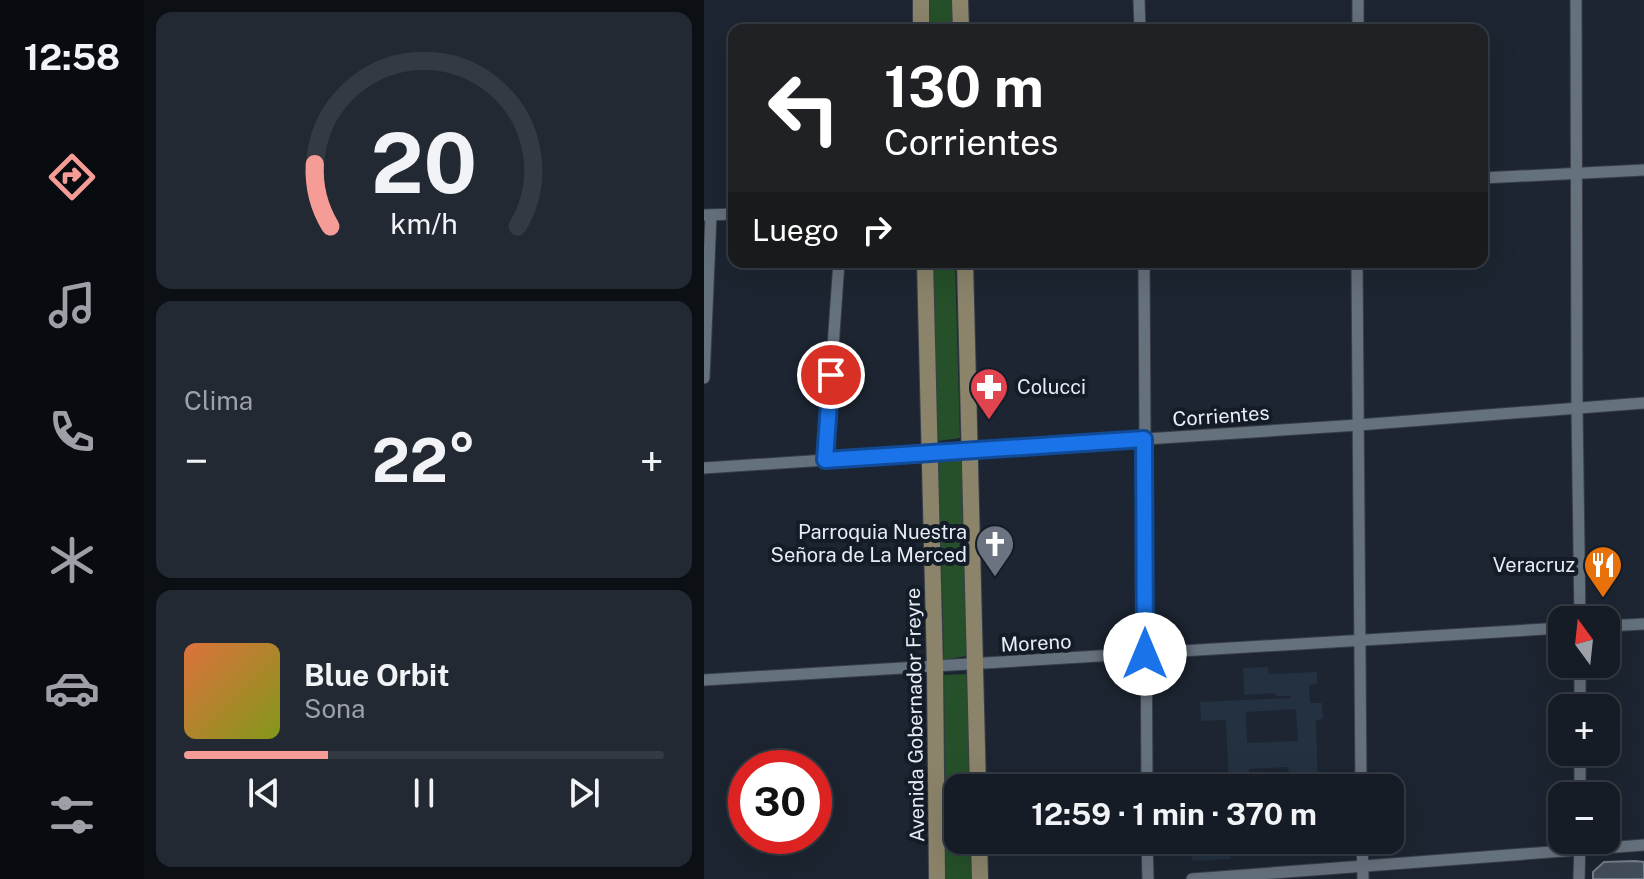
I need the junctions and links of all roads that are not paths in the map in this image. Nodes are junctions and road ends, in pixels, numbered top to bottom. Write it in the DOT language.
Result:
graph roads {
  1 [pos="921,0"];
  2 [pos="960,0"];
  3 [pos="1139,0"];
  4 [pos="1358,0"];
  5 [pos="1576,0"];
  6 [pos="921,24"];
  7 [pos="961,24"];
  8 [pos="1140,24"];
  9 [pos="1358,24"];
  10 [pos="1644,170"];
  11 [pos="1577,174"];
  12 [pos="1488,178"];
  13 [pos="728,214"];
  14 [pos="708,215"];
  15 [pos="839,268"];
  16 [pos="925,268"];
  17 [pos="965,268"];
  18 [pos="1144,268"];
  19 [pos="1357,268"];
  20 [pos="705,321"];
  21 [pos="704,378"];
  22 [pos="1644,403"];
  23 [pos="1577,408"];
  24 [pos="1358,425"];
  25 [pos="1144,439"];
  26 [pos="970,449"];
  27 [pos="929,453"];
  28 [pos="825,460"];
  29 [pos="704,468"];
  30 [pos="1580,606"];
  31 [pos="1644,624"];
  32 [pos="1620,625"];
  33 [pos="1548,629"];
  34 [pos="1359,641"];
  35 [pos="1145,654"];
  36 [pos="976,664"];
  37 [pos="935,668"];
  38 [pos="704,680"];
  39 [pos="978,774"];
  40 [pos="1147,774"];
  41 [pos="1361,774"];
  42 [pos="1620,845"];
  43 [pos="1644,845"];
  44 [pos="1548,849"];
  45 [pos="979,854"];
  46 [pos="1147,854"];
  47 [pos="1580,854"];
  48 [pos="1363,873"];
  49 [pos="937,879"];
  50 [pos="980,879"];
  51 [pos="1148,879"];
  52 [pos="1192,879"];
  53 [pos="1579,879"];
  1 -- 6 [label="main road"];
  2 -- 7 [label="main road"];
  3 -- 8 [label="street"];
  4 -- 9 [label="street"];
  5 -- 11 [label="street"];
  10 -- 11 [label="street"];
  11 -- 12 [label="street"];
  11 -- 23 [label="street"];
  13 -- 14 [label="street"];
  14 -- 20 [label="street"];
  15 -- 28 [label="street"];
  16 -- 27 [label="main road, Avenida Gobernador Freyre"];
  17 -- 26 [label="main road"];
  18 -- 25 [label="street"];
  19 -- 24 [label="street"];
  20 -- 21 [label="street"];
  22 -- 23 [label="street, Corrientes"];
  23 -- 24 [label="street, Corrientes"];
  23 -- 30 [label="street"];
  24 -- 25 [label="street, Corrientes"];
  24 -- 34 [label="street"];
  25 -- 26 [label="street, Corrientes"];
  25 -- 35 [label="street"];
  26 -- 27 [label="street, Corrientes"];
  26 -- 36 [label="main road"];
  27 -- 28 [label="street, Corrientes"];
  27 -- 37 [label="main road, Avenida Gobernador Freyre"];
  28 -- 29 [label="street, Corrientes"];
  31 -- 32 [label="street"];
  33 -- 34 [label="street, Moreno"];
  34 -- 35 [label="street, Moreno"];
  34 -- 41 [label="street"];
  35 -- 36 [label="street, Moreno"];
  35 -- 40 [label="street"];
  36 -- 37 [label="street, Moreno"];
  36 -- 39 [label="main road"];
  37 -- 38 [label="street, Moreno"];
  37 -- 49 [label="main road, Avenida Gobernador Freyre"];
  42 -- 43 [label="street"];
  44 -- 48 [label="street"];
  45 -- 50 [label="main road"];
  46 -- 51 [label="street"];
  47 -- 53 [label="street"];
  48 -- 52 [label="street"];
}
